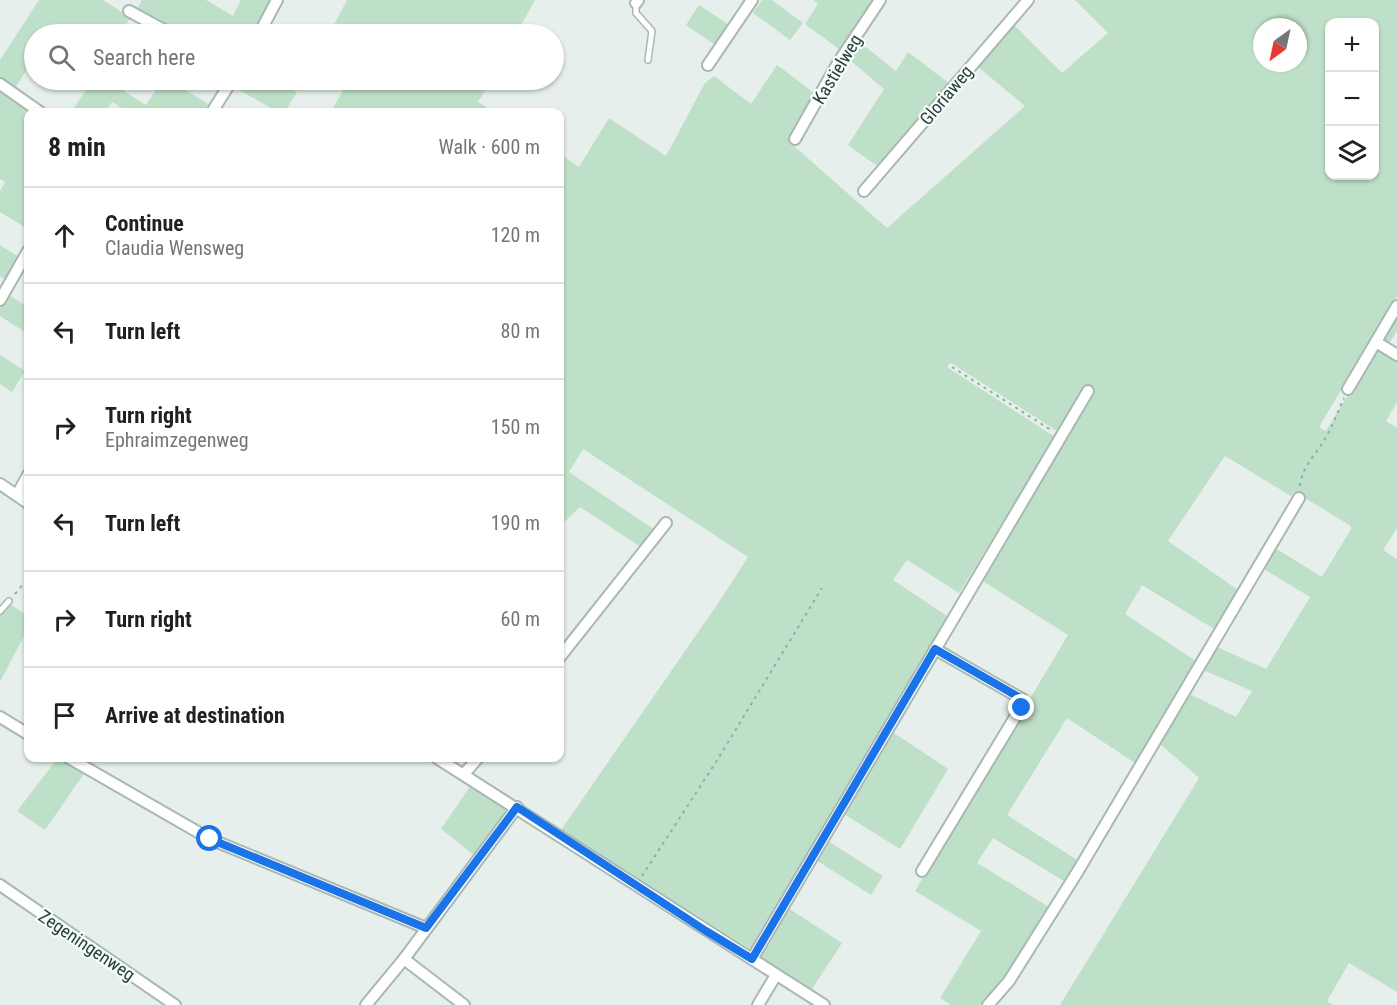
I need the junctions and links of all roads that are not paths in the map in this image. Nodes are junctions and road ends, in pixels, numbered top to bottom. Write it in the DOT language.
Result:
graph roads {
  1 [pos="277,0"];
  2 [pos="753,0"];
  3 [pos="880,0"];
  4 [pos="1028,0"];
  5 [pos="637,2"];
  6 [pos="129,11"];
  7 [pos="153,24"];
  8 [pos="264,24"];
  9 [pos="648,60"];
  10 [pos="708,65"];
  11 [pos="0,84"];
  12 [pos="226,90"];
  13 [pos="34,108"];
  14 [pos="214,108"];
  15 [pos="795,139"];
  16 [pos="864,191"];
  17 [pos="24,258"];
  18 [pos="0,300"];
  19 [pos="1397,306"];
  20 [pos="1376,342"];
  21 [pos="1397,355"];
  22 [pos="1348,389"];
  23 [pos="1088,391"];
  24 [pos="24,482"];
  25 [pos="0,484"];
  26 [pos="17,495"];
  27 [pos="1299,498"];
  28 [pos="24,500"];
  29 [pos="666,523"];
  30 [pos="9,601"];
  31 [pos="0,611"];
  32 [pos="935,649"];
  33 [pos="564,652"];
  34 [pos="0,717"];
  35 [pos="24,732"];
  36 [pos="76,762"];
  37 [pos="444,762"];
  38 [pos="474,762"];
  39 [pos="464,774"];
  40 [pos="517,807"];
  41 [pos="922,871"];
  42 [pos="0,885"];
  43 [pos="426,928"];
  44 [pos="404,958"];
  45 [pos="752,959"];
  46 [pos="776,975"];
  47 [pos="175,1005"];
  48 [pos="366,1005"];
  49 [pos="464,1005"];
  50 [pos="758,1005"];
  51 [pos="824,1005"];
  52 [pos="988,1005"];
  1 -- 8 [label="street"];
  2 -- 10 [label="street"];
  3 -- 15 [label="street, Kastielweg"];
  4 -- 16 [label="street, Gloriaweg"];
  5 -- 9 [label="lane"];
  6 -- 7 [label="street"];
  11 -- 13 [label="street"];
  12 -- 14 [label="street"];
  17 -- 18 [label="street"];
  19 -- 20 [label="street"];
  20 -- 21 [label="street"];
  20 -- 22 [label="street"];
  23 -- 32 [label="street"];
  24 -- 26 [label="street"];
  25 -- 26 [label="street"];
  26 -- 28 [label="street"];
  27 -- 52 [label="street"];
  29 -- 33 [label="street"];
  30 -- 31 [label="lane"];
  32 -- 41 [label="street"];
  32 -- 45 [label="street"];
  34 -- 35 [label="street"];
  36 -- 43 [label="street"];
  37 -- 39 [label="street"];
  38 -- 39 [label="street"];
  39 -- 40 [label="street"];
  40 -- 43 [label="street"];
  40 -- 45 [label="street"];
  42 -- 47 [label="street, Zegeningenweg"];
  43 -- 44 [label="street"];
  44 -- 48 [label="street"];
  44 -- 49 [label="street"];
  45 -- 46 [label="street"];
  46 -- 50 [label="street"];
  46 -- 51 [label="street"];
}
